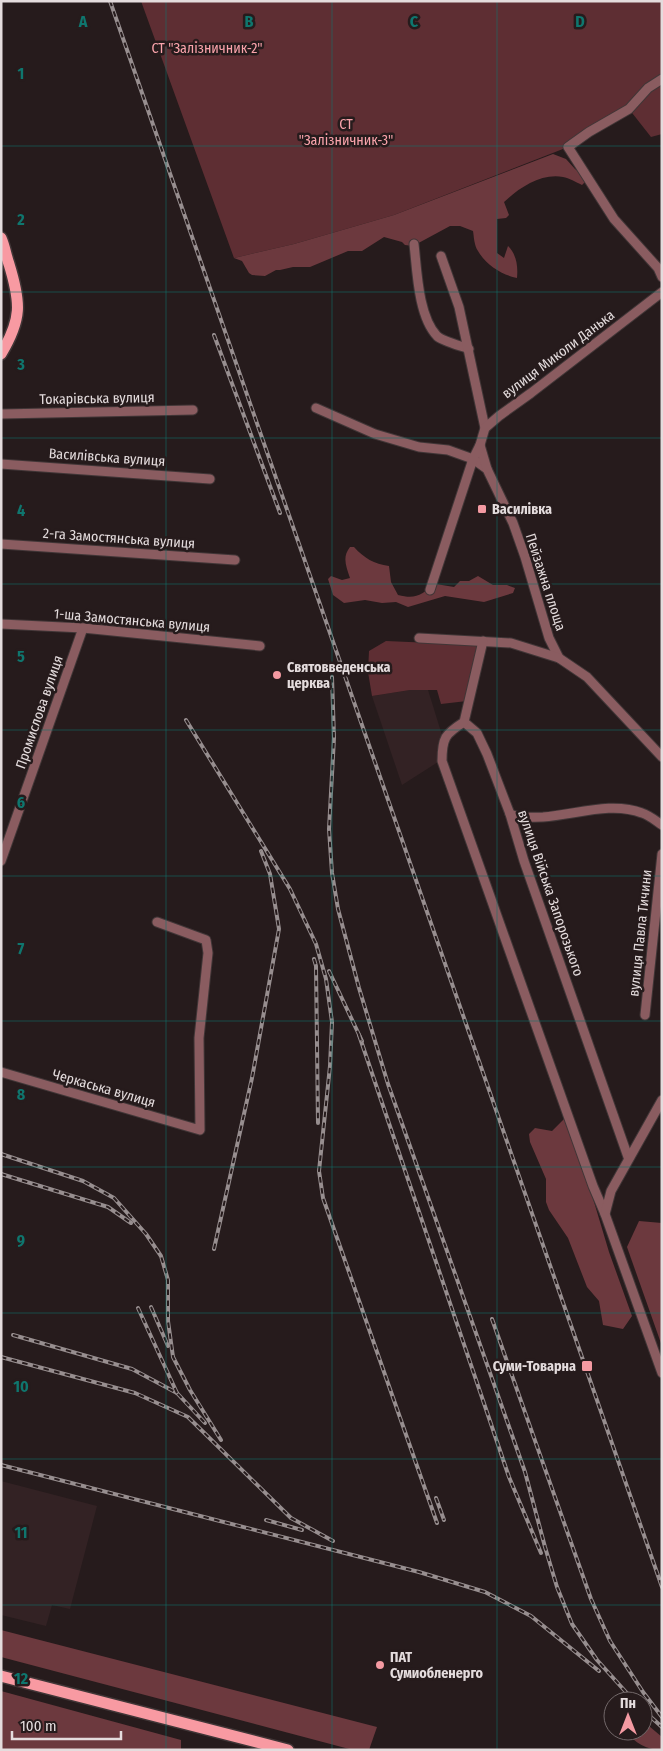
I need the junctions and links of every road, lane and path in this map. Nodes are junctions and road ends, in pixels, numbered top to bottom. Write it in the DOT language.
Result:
graph roads {
  1 [pos="662,80"];
  2 [pos="1,238"];
  3 [pos="414,244"];
  4 [pos="441,256"];
  5 [pos="4,258"];
  6 [pos="662,277"];
  7 [pos="662,292"];
  8 [pos="469,349"];
  9 [pos="1,354"];
  10 [pos="316,408"];
  11 [pos="193,410"];
  12 [pos="1,414"];
  13 [pos="485,428"];
  14 [pos="480,445"];
  15 [pos="473,459"];
  16 [pos="1,464"];
  17 [pos="487,469"];
  18 [pos="210,479"];
  19 [pos="1,544"];
  20 [pos="235,560"];
  21 [pos="430,590"];
  22 [pos="1,624"];
  23 [pos="82,628"];
  24 [pos="419,638"];
  25 [pos="483,641"];
  26 [pos="260,646"];
  27 [pos="560,658"];
  28 [pos="464,722"];
  29 [pos="662,757"];
  30 [pos="510,814"];
  31 [pos="662,825"];
  32 [pos="662,854"];
  33 [pos="1,861"];
  34 [pos="157,922"];
  35 [pos="645,1015"];
  36 [pos="1,1072"];
  37 [pos="662,1100"];
  38 [pos="628,1157"];
  39 [pos="605,1214"];
  40 [pos="662,1373"];
  41 [pos="1,1676"];
  42 [pos="288,1750"];
  1 -- 6 [label="street"];
  2 -- 5 [label="main road"];
  3 -- 8 [label="street"];
  4 -- 8 [label="street"];
  5 -- 9 [label="main road"];
  7 -- 13 [label="street, вулиця Миколи Данька"];
  8 -- 13 [label="street"];
  10 -- 15 [label="street"];
  11 -- 12 [label="street, Токарівська вулиця"];
  13 -- 14 [label="street"];
  14 -- 15 [label="street"];
  14 -- 17 [label="street"];
  15 -- 17 [label="street, Пейзажна площа"];
  15 -- 21 [label="street"];
  16 -- 18 [label="street, Василівська вулиця"];
  17 -- 27 [label="street, Пейзажна площа"];
  19 -- 20 [label="street, 2-га Замостянська вулиця"];
  22 -- 23 [label="street, 1-ша Замостянська вулиця"];
  23 -- 26 [label="street, 1-ша Замостянська вулиця"];
  23 -- 33 [label="street, Промислова вулиця"];
  24 -- 25 [label="street"];
  25 -- 27 [label="street"];
  25 -- 28 [label="street"];
  27 -- 29 [label="street"];
  28 -- 30 [label="street, вулиця Війська Запорозького"];
  28 -- 39 [label="street"];
  30 -- 31 [label="street"];
  30 -- 38 [label="street, вулиця Війська Запорозького"];
  32 -- 35 [label="street, вулиця Павла Тичини"];
  34 -- 36 [label="street, Черкаська вулиця"];
  37 -- 38 [label="street"];
  38 -- 39 [label="street"];
  39 -- 40 [label="street"];
  41 -- 42 [label="main road"];
}
